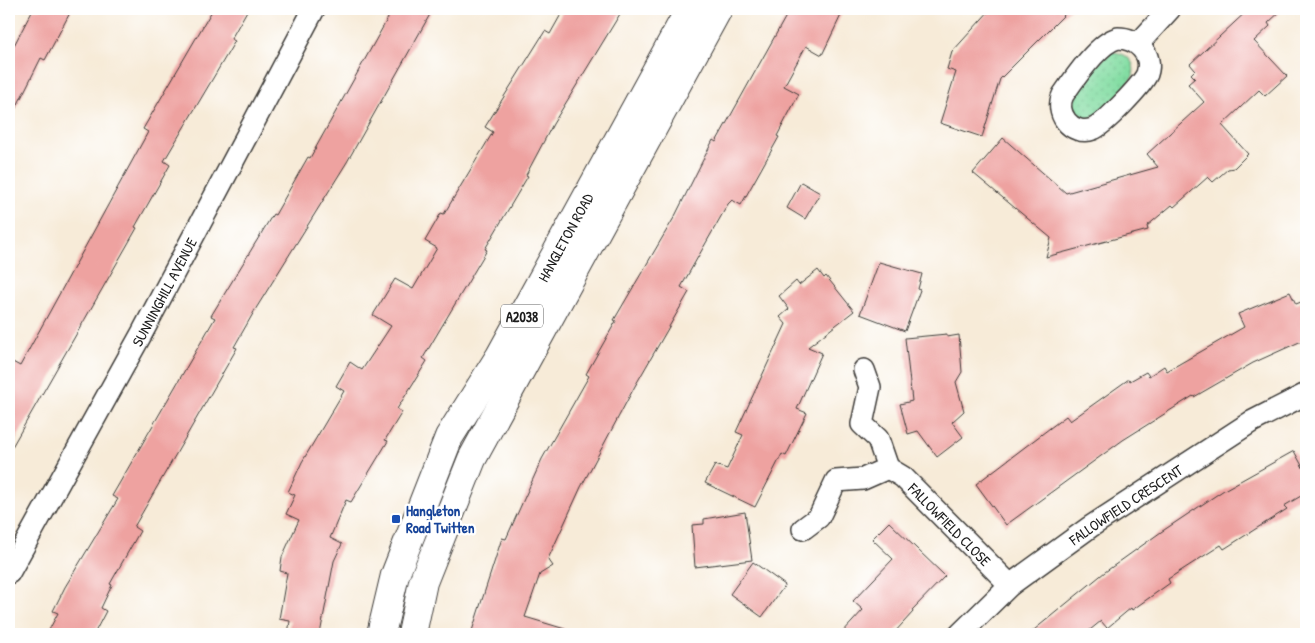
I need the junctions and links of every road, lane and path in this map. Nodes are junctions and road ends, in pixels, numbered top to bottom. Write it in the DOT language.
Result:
graph roads {
  1 [pos="314,9"];
  2 [pos="690,9"];
  3 [pos="718,9"];
  4 [pos="1170,9"];
  5 [pos="1138,44"];
  6 [pos="511,362"];
  7 [pos="864,370"];
  8 [pos="1306,394"];
  9 [pos="888,468"];
  10 [pos="803,529"];
  11 [pos="9,573"];
  12 [pos="1010,585"];
  13 [pos="380,634"];
  14 [pos="412,634"];
  15 [pos="960,634"];
  1 -- 11 [label="street, SUNNINGHILL AVENUE"];
  2 -- 6 [label="main road, HANGLETON ROAD / A2038"];
  3 -- 6 [label="main road, HANGLETON ROAD / A2038"];
  4 -- 5 [label="street"];
  5 -- 5 [label="street"];
  6 -- 13 [label="main road, HANGLETON ROAD / A2038"];
  6 -- 14 [label="main road, HANGLETON ROAD / A2038"];
  7 -- 9 [label="street"];
  8 -- 12 [label="street, FALLOWFIELD CRESCENT"];
  9 -- 10 [label="street"];
  9 -- 12 [label="street, FALLOWFIELD CLOSE"];
  12 -- 15 [label="street, FALLOWFIELD CRESCENT"];
}
